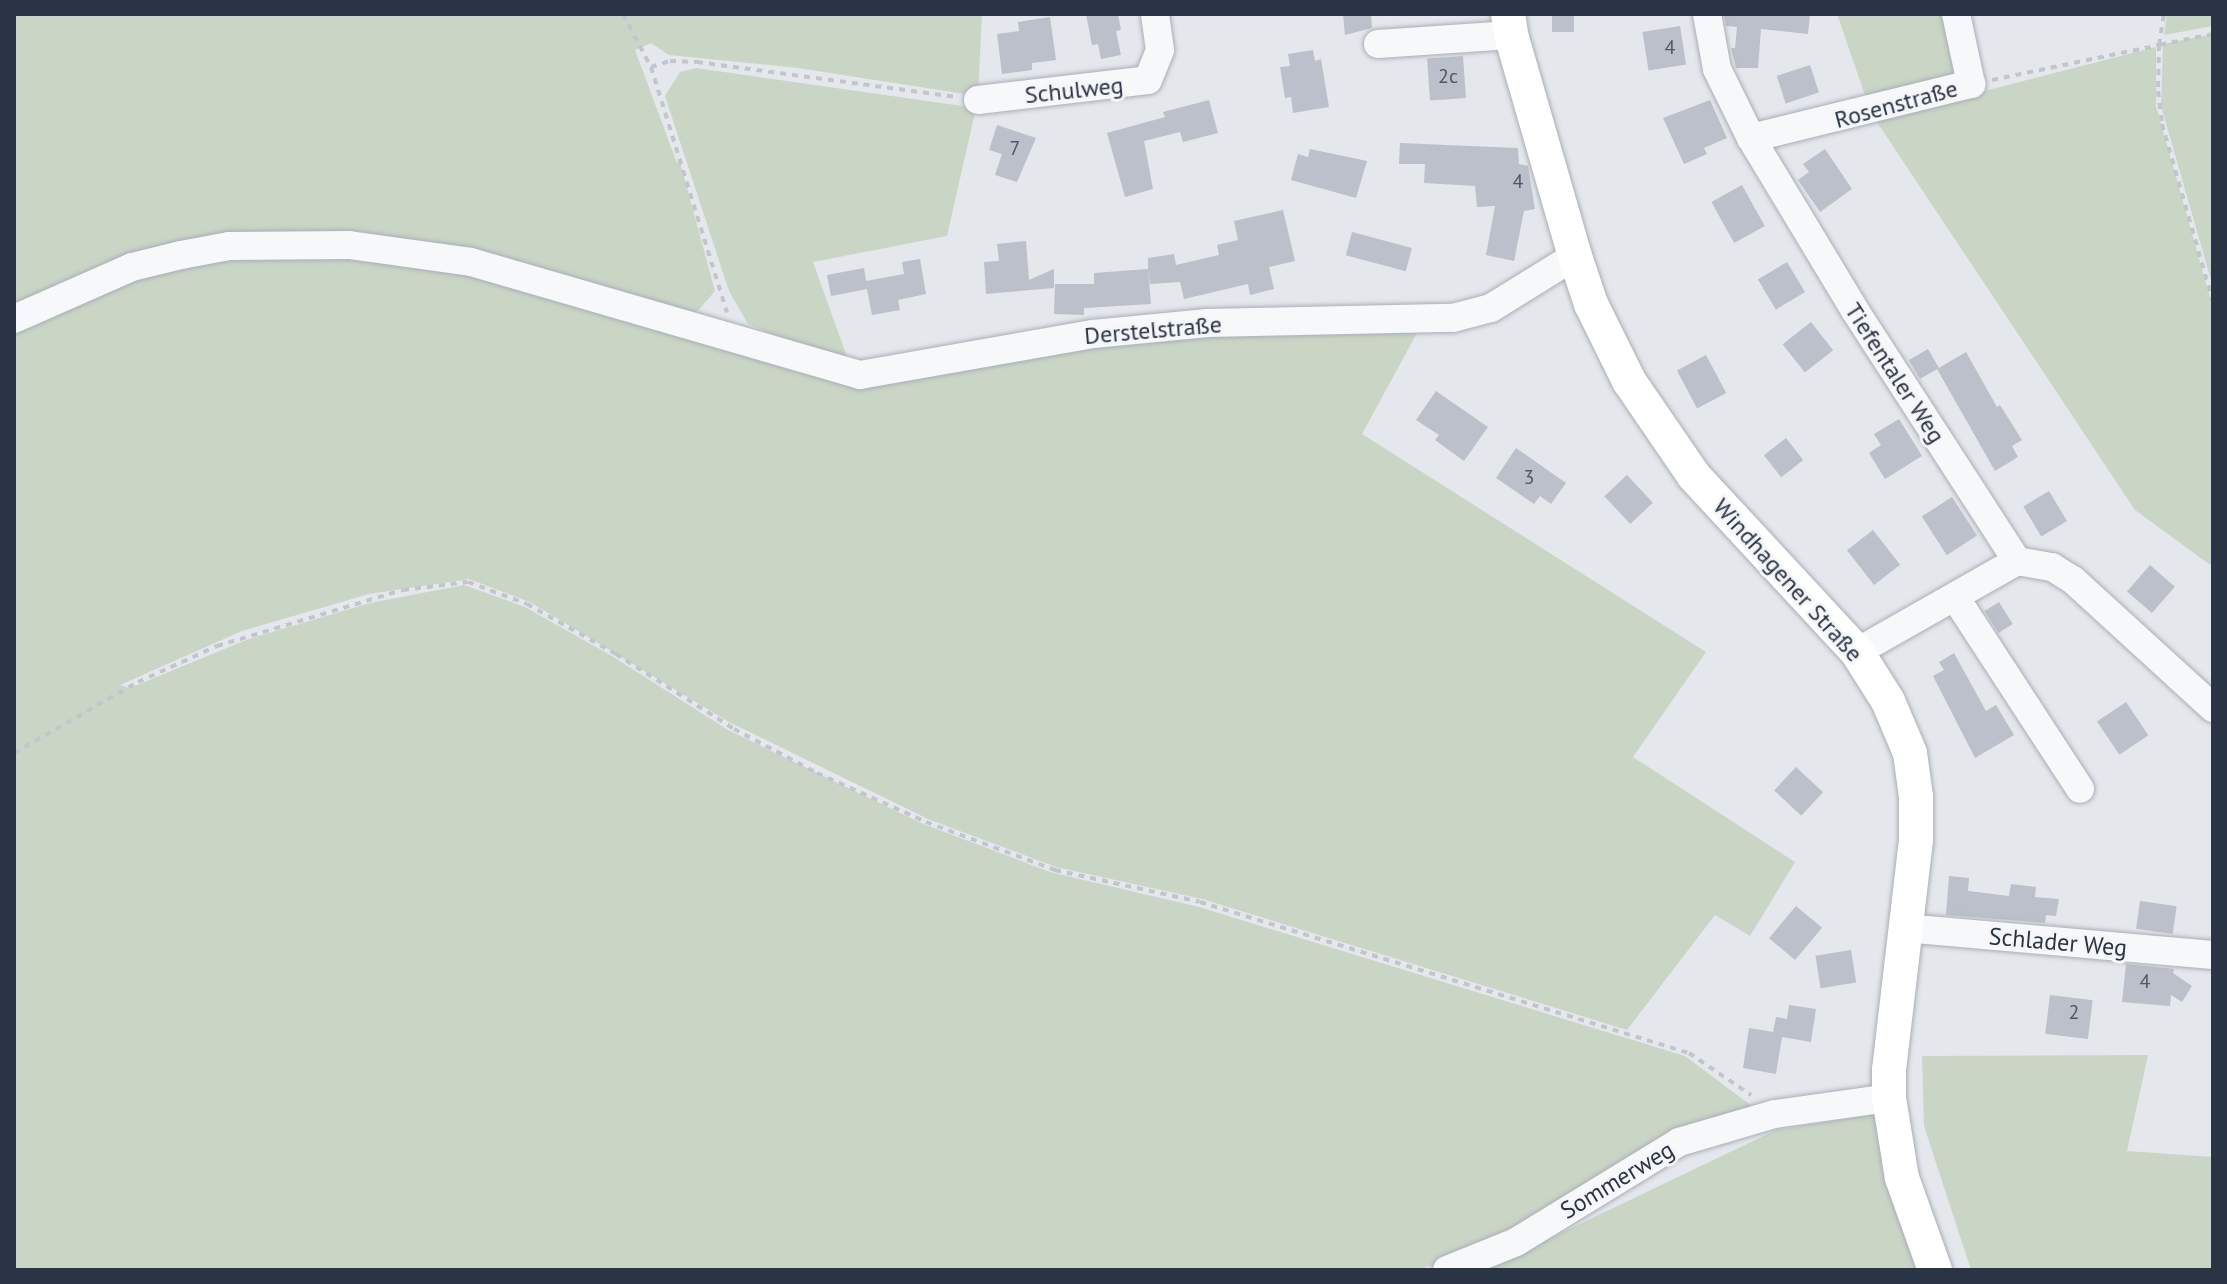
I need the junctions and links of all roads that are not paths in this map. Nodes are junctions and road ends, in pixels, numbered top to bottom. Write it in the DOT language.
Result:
graph roads {
  1 [pos="1155,14"];
  2 [pos="1707,14"];
  3 [pos="1956,14"];
  4 [pos="1510,24"];
  5 [pos="1378,44"];
  6 [pos="978,100"];
  7 [pos="1751,138"];
  8 [pos="1575,256"];
  9 [pos="14,319"];
  10 [pos="2017,561"];
  11 [pos="1955,597"];
  12 [pos="1857,652"];
  13 [pos="2213,708"];
  14 [pos="2080,789"];
  15 [pos="1904,928"];
  16 [pos="2213,955"];
  17 [pos="1889,1098"];
  18 [pos="1447,1270"];
  19 [pos="1935,1270"];
  1 -- 6 [label="street, Schulweg"];
  2 -- 7 [label="street, Tiefentaler Weg"];
  3 -- 7 [label="street, Rosenstraße"];
  4 -- 5 [label="street"];
  4 -- 8 [label="main road, Windhagener Straße"];
  7 -- 10 [label="street, Tiefentaler Weg"];
  8 -- 9 [label="street, Derstelstraße"];
  8 -- 12 [label="main road, Windhagener Straße"];
  10 -- 11 [label="street"];
  10 -- 13 [label="street"];
  11 -- 12 [label="street"];
  11 -- 14 [label="street"];
  12 -- 15 [label="main road, Windhagener Straße"];
  15 -- 16 [label="street, Schlader Weg"];
  15 -- 17 [label="main road, Windhagener Straße"];
  17 -- 18 [label="street, Sommerweg"];
  17 -- 19 [label="main road, Windhagener Straße"];
}
